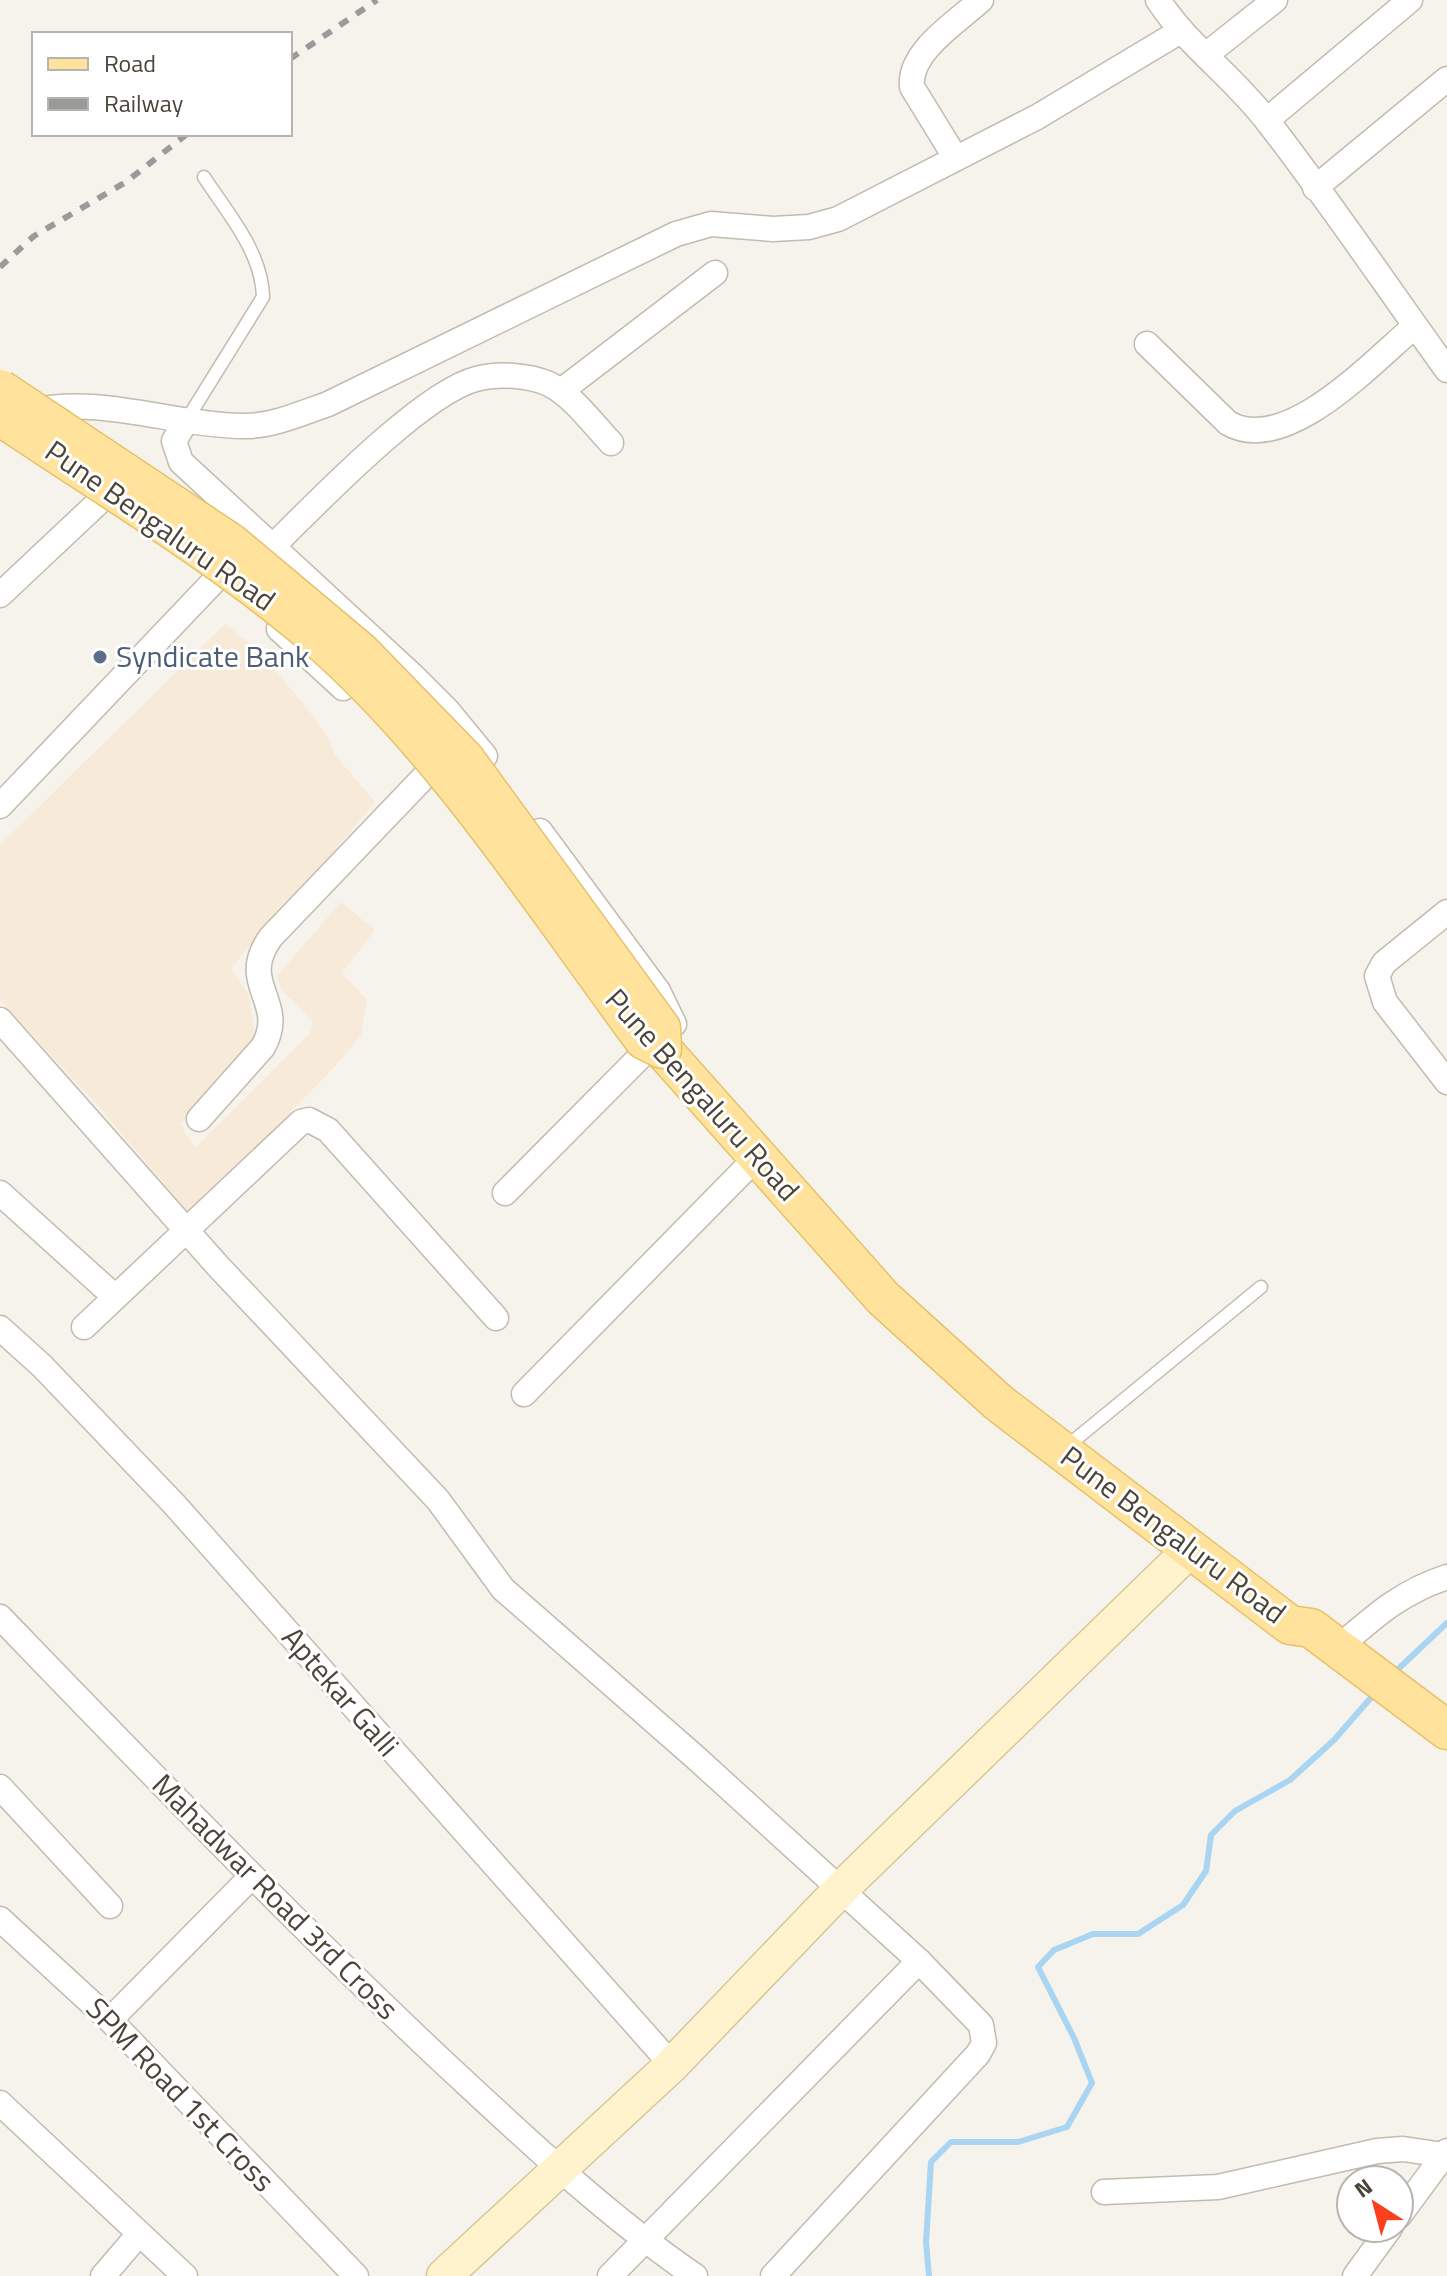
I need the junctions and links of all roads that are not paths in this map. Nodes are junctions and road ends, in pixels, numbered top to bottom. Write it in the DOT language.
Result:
graph roads {
  1 [pos="981,0"];
  2 [pos="1158,0"];
  3 [pos="1275,0"];
  4 [pos="1410,0"];
  5 [pos="1179,32"];
  6 [pos="1207,54"];
  7 [pos="1447,79"];
  8 [pos="1267,120"];
  9 [pos="955,157"];
  10 [pos="204,177"];
  11 [pos="1315,188"];
  12 [pos="715,273"];
  13 [pos="1415,326"];
  14 [pos="1147,344"];
  15 [pos="1447,369"];
  16 [pos="0,389"];
  17 [pos="561,391"];
  18 [pos="0,416"];
  19 [pos="186,421"];
  20 [pos="0,425"];
  21 [pos="0,438"];
  22 [pos="611,443"];
  23 [pos="101,500"];
  24 [pos="273,546"];
  25 [pos="217,578"];
  26 [pos="0,595"];
  27 [pos="425,776"];
  28 [pos="0,806"];
  29 [pos="1447,912"];
  30 [pos="0,1020"];
  31 [pos="661,1058"];
  32 [pos="1447,1082"];
  33 [pos="199,1119"];
  34 [pos="757,1157"];
  35 [pos="0,1193"];
  36 [pos="505,1193"];
  37 [pos="187,1230"];
  38 [pos="1261,1287"];
  39 [pos="114,1296"];
  40 [pos="496,1318"];
  41 [pos="84,1327"];
  42 [pos="0,1328"];
  43 [pos="524,1394"];
  44 [pos="1062,1451"];
  45 [pos="1192,1548"];
  46 [pos="1447,1577"];
  47 [pos="0,1617"];
  48 [pos="1290,1625"];
  49 [pos="1339,1647"];
  50 [pos="1360,1676"];
  51 [pos="1400,1708"];
  52 [pos="1447,1730"];
  53 [pos="1447,1756"];
  54 [pos="0,1787"];
  55 [pos="251,1877"];
  56 [pos="840,1890"];
  57 [pos="110,1906"];
  58 [pos="0,1919"];
  59 [pos="919,1961"];
  60 [pos="110,2020"];
  61 [pos="672,2065"];
  62 [pos="0,2103"];
  63 [pos="1445,2153"];
  64 [pos="558,2168"];
  65 [pos="1104,2192"];
  66 [pos="1415,2194"];
  67 [pos="139,2234"];
  68 [pos="644,2241"];
  69 [pos="1378,2244"];
  70 [pos="103,2276"];
  71 [pos="185,2276"];
  72 [pos="356,2276"];
  73 [pos="444,2276"];
  74 [pos="610,2276"];
  75 [pos="695,2276"];
  76 [pos="773,2276"];
  77 [pos="1355,2276"];
  1 -- 9 [label="street"];
  2 -- 5 [label="street"];
  3 -- 6 [label="street"];
  4 -- 8 [label="street"];
  5 -- 6 [label="street"];
  5 -- 9 [label="street"];
  6 -- 8 [label="street"];
  7 -- 11 [label="street"];
  8 -- 11 [label="street"];
  9 -- 19 [label="street"];
  10 -- 19 [label="lane"];
  11 -- 13 [label="street"];
  12 -- 17 [label="street"];
  13 -- 14 [label="street"];
  13 -- 15 [label="street"];
  16 -- 31 [label="main road, bridge"];
  17 -- 22 [label="street"];
  17 -- 24 [label="street"];
  18 -- 31 [label="main road, Pune Bengaluru Road, bridge"];
  19 -- 20 [label="street"];
  19 -- 24 [label="street"];
  21 -- 23 [label="street"];
  23 -- 25 [label="street"];
  23 -- 26 [label="street"];
  24 -- 31 [label="street"];
  25 -- 27 [label="street"];
  25 -- 28 [label="street"];
  27 -- 31 [label="street"];
  27 -- 33 [label="street"];
  29 -- 32 [label="street"];
  30 -- 37 [label="street"];
  31 -- 34 [label="main road, Pune Bengaluru Road"];
  31 -- 36 [label="street"];
  34 -- 43 [label="street"];
  34 -- 44 [label="main road, Pune Bengaluru Road"];
  35 -- 39 [label="street"];
  37 -- 39 [label="street"];
  37 -- 40 [label="street"];
  37 -- 56 [label="street"];
  38 -- 44 [label="lane"];
  39 -- 41 [label="street"];
  42 -- 61 [label="street, Aptekar Galli"];
  44 -- 45 [label="main road, Pune Bengaluru Road"];
  45 -- 48 [label="main road, Pune Bengaluru Road"];
  45 -- 56 [label="street"];
  46 -- 49 [label="street"];
  47 -- 55 [label="street, Mahadwar Road 3rd Cross"];
  48 -- 49 [label="main road, Pune Bengaluru Road"];
  48 -- 50 [label="main road"];
  49 -- 50 [label="main road, Pune Bengaluru Road"];
  50 -- 51 [label="main road, Pune Bengaluru Road"];
  51 -- 52 [label="main road, Pune Bengaluru Road"];
  51 -- 53 [label="main road"];
  54 -- 57 [label="street"];
  55 -- 60 [label="street"];
  55 -- 64 [label="street, Mahadwar Road 3rd Cross"];
  56 -- 59 [label="street"];
  56 -- 61 [label="street"];
  58 -- 60 [label="street, SPM Road 1st Cross"];
  59 -- 68 [label="street"];
  59 -- 76 [label="street"];
  60 -- 72 [label="street, SPM Road 1st Cross"];
  61 -- 64 [label="street"];
  62 -- 67 [label="street"];
  63 -- 65 [label="street"];
  63 -- 66 [label="street"];
  64 -- 68 [label="street, Mahadwar Road 3rd Cross"];
  64 -- 73 [label="street"];
  67 -- 70 [label="street"];
  67 -- 71 [label="street"];
  68 -- 74 [label="street"];
  68 -- 75 [label="street, Mahadwar Road 3rd Cross"];
  69 -- 77 [label="street"];
}
